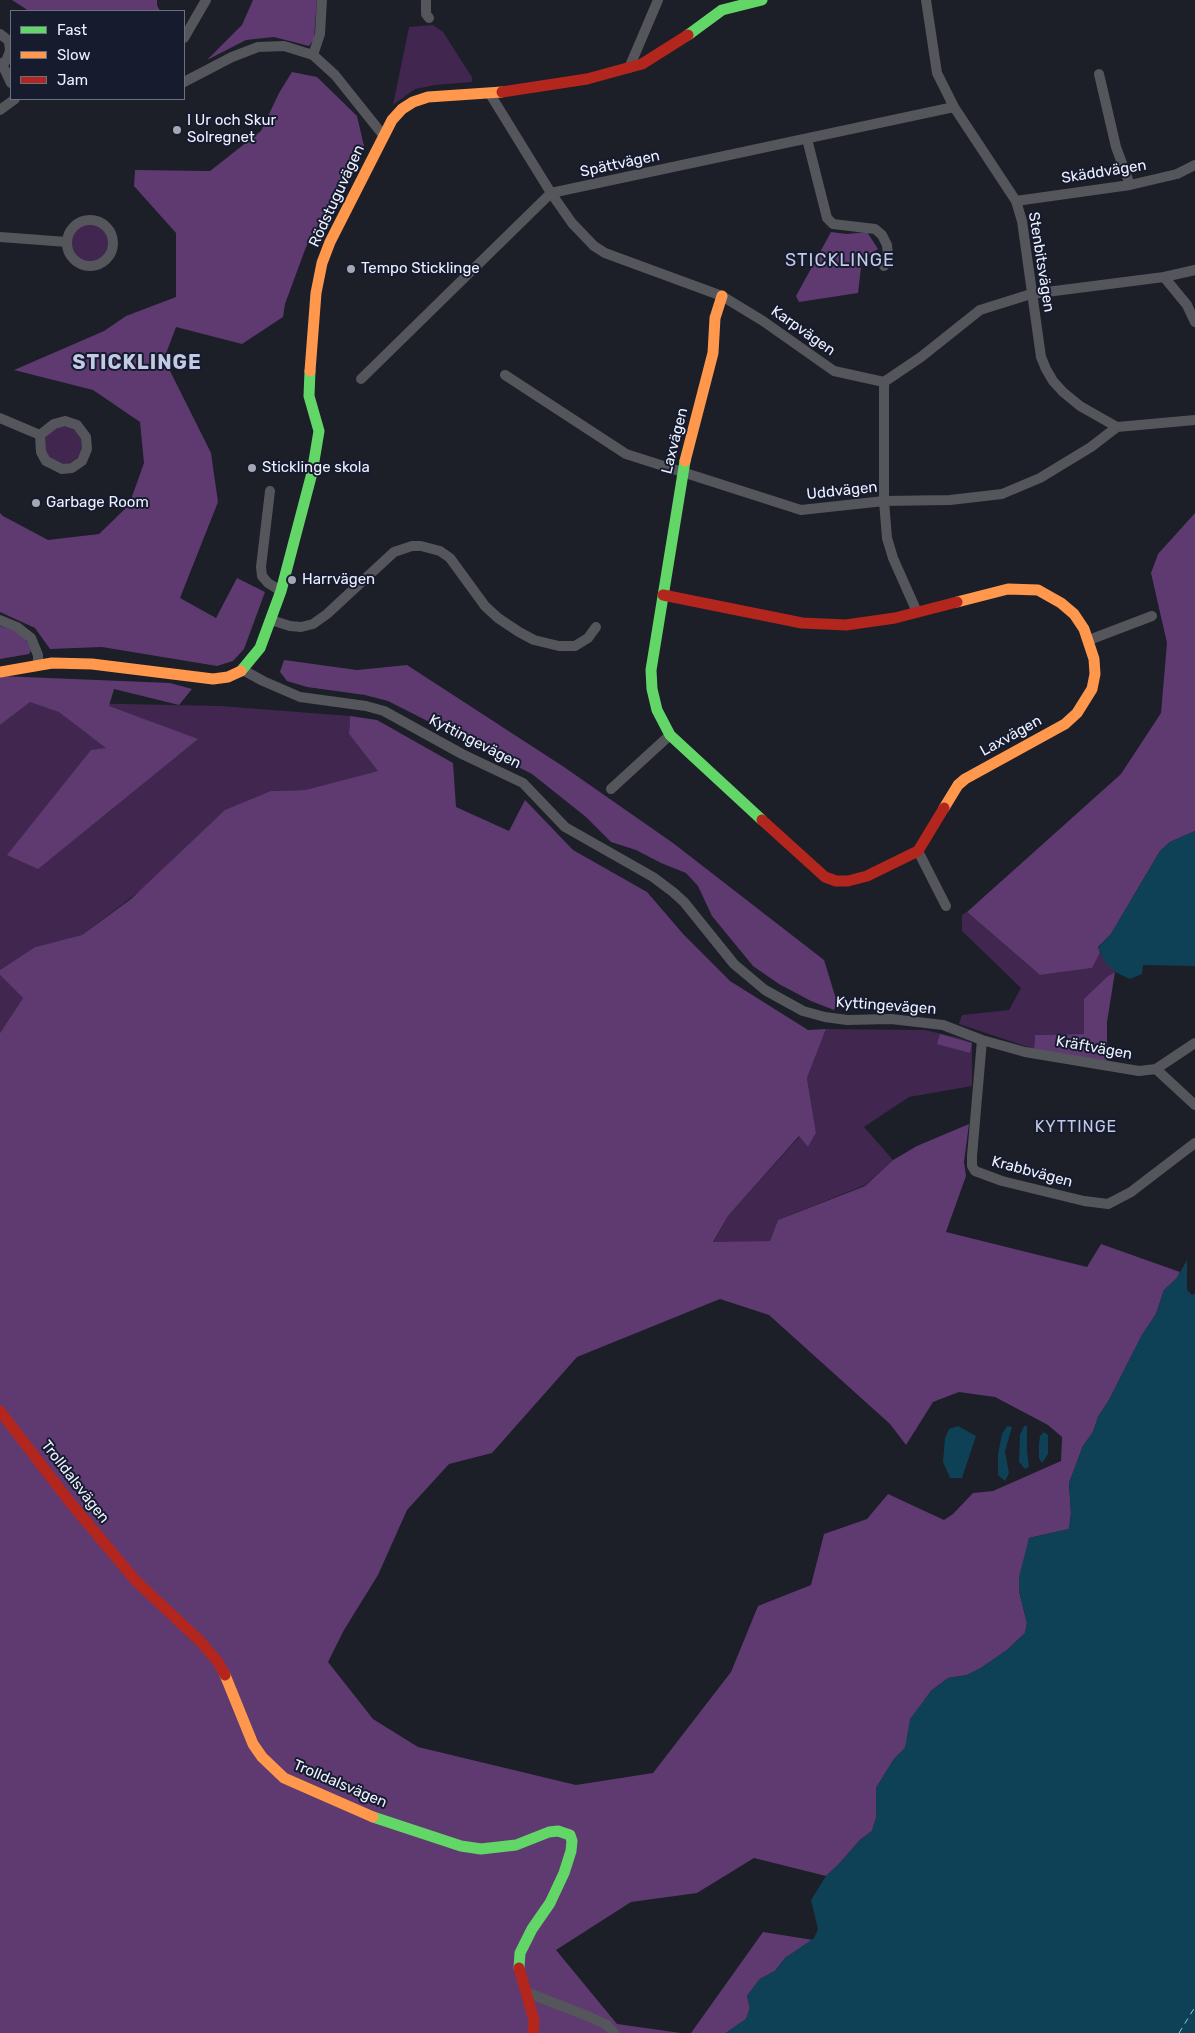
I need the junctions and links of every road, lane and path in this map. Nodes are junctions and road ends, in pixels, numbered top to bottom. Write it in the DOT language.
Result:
graph roads {
  1 [pos="206,0"];
  2 [pos="322,0"];
  3 [pos="426,0"];
  4 [pos="658,0"];
  5 [pos="762,0"];
  6 [pos="926,0"];
  7 [pos="721,5"];
  8 [pos="429,18"];
  9 [pos="0,34"];
  10 [pos="185,36"];
  11 [pos="313,55"];
  12 [pos="1,64"];
  13 [pos="629,68"];
  14 [pos="1100,74"];
  15 [pos="185,81"];
  16 [pos="10,82"];
  17 [pos="490,94"];
  18 [pos="14,100"];
  19 [pos="954,108"];
  20 [pos="0,110"];
  21 [pos="383,135"];
  22 [pos="807,139"];
  23 [pos="1195,165"];
  24 [pos="1130,184"];
  25 [pos="551,193"];
  26 [pos="1016,201"];
  27 [pos="0,237"];
  28 [pos="67,242"];
  29 [pos="884,266"];
  30 [pos="1195,270"];
  31 [pos="1164,277"];
  32 [pos="1032,294"];
  33 [pos="722,296"];
  34 [pos="1195,322"];
  35 [pos="504,375"];
  36 [pos="362,379"];
  37 [pos="884,382"];
  38 [pos="0,418"];
  39 [pos="1195,420"];
  40 [pos="1117,426"];
  41 [pos="40,435"];
  42 [pos="682,471"];
  43 [pos="270,491"];
  44 [pos="884,501"];
  45 [pos="281,591"];
  46 [pos="663,595"];
  47 [pos="917,612"];
  48 [pos="1152,616"];
  49 [pos="0,620"];
  50 [pos="270,620"];
  51 [pos="596,626"];
  52 [pos="1089,640"];
  53 [pos="38,664"];
  54 [pos="243,670"];
  55 [pos="0,672"];
  56 [pos="670,735"];
  57 [pos="611,790"];
  58 [pos="918,850"];
  59 [pos="946,906"];
  60 [pos="982,1040"];
  61 [pos="1195,1043"];
  62 [pos="1156,1069"];
  63 [pos="1195,1106"];
  64 [pos="1195,1144"];
  65 [pos="0,1411"];
  66 [pos="526,1992"];
  67 [pos="533,2033"];
  68 [pos="614,2033"];
  1 -- 10 [label="street"];
  2 -- 11 [label="street"];
  3 -- 8 [label="street"];
  4 -- 13 [label="street"];
  5 -- 7 [label="street, Rödstuguvägen"];
  6 -- 19 [label="street, Stenbitsvägen"];
  7 -- 13 [label="street, Rödstuguvägen"];
  9 -- 12 [label="street"];
  11 -- 15 [label="street"];
  11 -- 21 [label="street"];
  12 -- 16 [label="street"];
  13 -- 17 [label="street, Rödstuguvägen"];
  14 -- 24 [label="street"];
  17 -- 21 [label="street, Rödstuguvägen"];
  17 -- 25 [label="street, Karpvägen"];
  18 -- 20 [label="street"];
  19 -- 22 [label="street, Spättvägen"];
  19 -- 26 [label="street, Stenbitsvägen"];
  21 -- 45 [label="street, Rödstuguvägen"];
  22 -- 25 [label="street, Spättvägen"];
  22 -- 29 [label="street"];
  23 -- 24 [label="street, Skäddvägen"];
  24 -- 26 [label="street, Skäddvägen"];
  25 -- 33 [label="street, Karpvägen"];
  25 -- 36 [label="street"];
  26 -- 32 [label="street, Stenbitsvägen"];
  27 -- 28 [label="street"];
  28 -- 28 [label="street"];
  30 -- 31 [label="street"];
  31 -- 32 [label="street"];
  31 -- 34 [label="street"];
  32 -- 37 [label="street"];
  32 -- 40 [label="street, Stenbitsvägen"];
  33 -- 37 [label="street, Karpvägen"];
  33 -- 42 [label="street, Laxvägen"];
  35 -- 42 [label="street, Uddvägen"];
  37 -- 44 [label="street"];
  38 -- 41 [label="street"];
  39 -- 40 [label="street"];
  40 -- 44 [label="street, Uddvägen"];
  41 -- 41 [label="street"];
  42 -- 44 [label="street, Uddvägen"];
  42 -- 46 [label="street, Laxvägen"];
  43 -- 45 [label="street"];
  44 -- 47 [label="street"];
  45 -- 50 [label="street, Rödstuguvägen"];
  46 -- 47 [label="street, Laxvägen"];
  46 -- 56 [label="street, Laxvägen"];
  47 -- 52 [label="street, Laxvägen"];
  48 -- 52 [label="street"];
  49 -- 53 [label="street"];
  50 -- 51 [label="street"];
  50 -- 54 [label="street, Rödstuguvägen"];
  52 -- 58 [label="street, Laxvägen"];
  53 -- 54 [label="street"];
  53 -- 55 [label="street"];
  54 -- 60 [label="street, Kyttingevägen"];
  56 -- 57 [label="street"];
  56 -- 58 [label="street, Laxvägen"];
  58 -- 59 [label="street"];
  60 -- 62 [label="street, Kräftvägen"];
  60 -- 64 [label="street, Krabbvägen"];
  61 -- 62 [label="street"];
  62 -- 63 [label="street"];
  65 -- 66 [label="street, Trolldalsvägen"];
  66 -- 67 [label="street, Trolldalsvägen"];
  66 -- 68 [label="street"];
}
